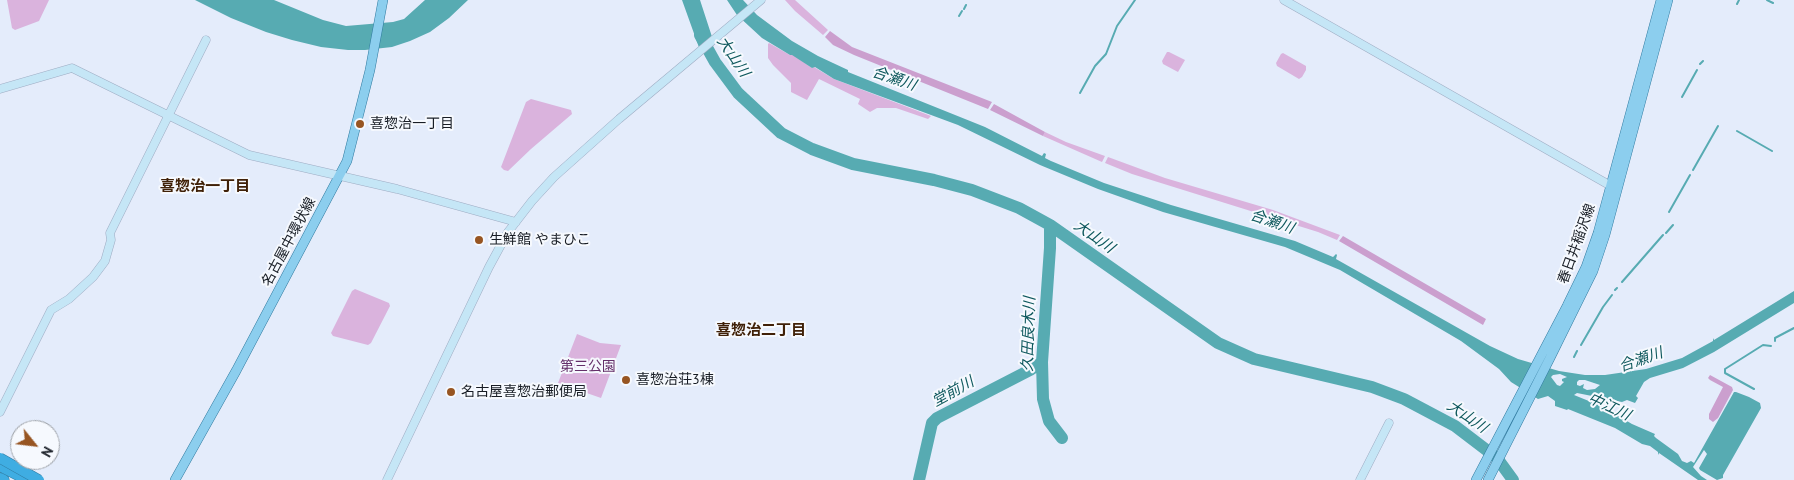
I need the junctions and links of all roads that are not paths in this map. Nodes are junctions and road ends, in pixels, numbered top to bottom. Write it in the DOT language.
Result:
graph roads {
  1 [pos="761,0"];
  2 [pos="1284,0"];
  3 [pos="1661,0"];
  4 [pos="1668,0"];
  5 [pos="383,4"];
  6 [pos="206,40"];
  7 [pos="0,89"];
  8 [pos="168,115"];
  9 [pos="339,177"];
  10 [pos="1610,186"];
  11 [pos="516,222"];
  12 [pos="0,412"];
  13 [pos="1389,423"];
  14 [pos="0,459"];
  15 [pos="0,466"];
  16 [pos="0,478"];
  17 [pos="4,480"];
  18 [pos="27,480"];
  19 [pos="40,480"];
  20 [pos="175,480"];
  21 [pos="387,480"];
  22 [pos="1360,480"];
  23 [pos="1476,480"];
  24 [pos="1488,480"];
  1 -- 11 [label="street"];
  2 -- 10 [label="street"];
  3 -- 10 [label="main road, 春日井稲沢線"];
  4 -- 24 [label="main road, 春日井稲沢線"];
  5 -- 9 [label="main road, 名古屋中環状線"];
  6 -- 8 [label="street"];
  7 -- 8 [label="street"];
  8 -- 9 [label="street"];
  8 -- 12 [label="street"];
  9 -- 11 [label="street"];
  9 -- 20 [label="main road, 名古屋中環状線"];
  10 -- 23 [label="main road, 春日井稲沢線"];
  11 -- 21 [label="street"];
  13 -- 22 [label="street"];
  14 -- 19 [label="highway, bridge"];
  15 -- 18 [label="highway"];
  16 -- 17 [label="highway"];
}
